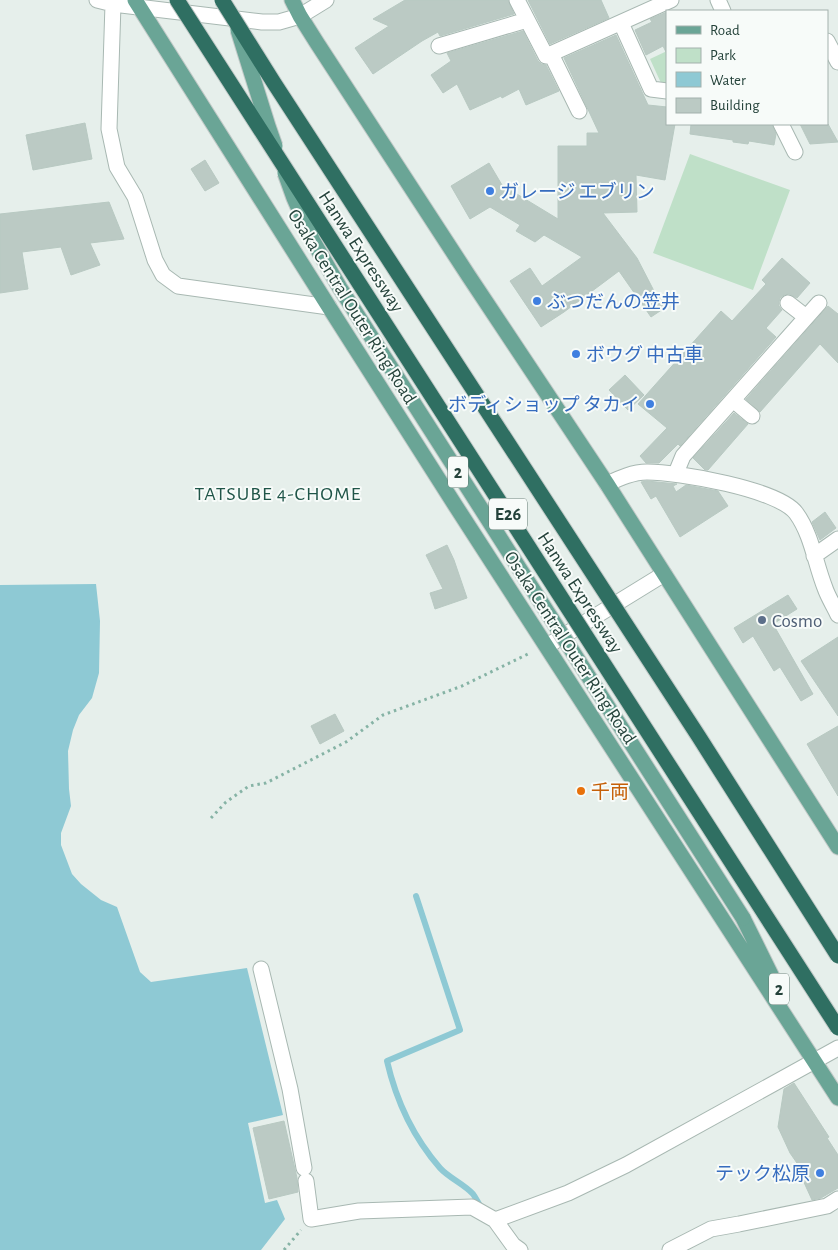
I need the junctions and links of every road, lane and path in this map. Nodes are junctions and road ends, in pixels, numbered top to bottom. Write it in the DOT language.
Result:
graph roads {
  1 [pos="97,0"];
  2 [pos="177,0"];
  3 [pos="222,0"];
  4 [pos="230,0"];
  5 [pos="287,0"];
  6 [pos="292,0"];
  7 [pos="326,0"];
  8 [pos="517,0"];
  9 [pos="671,0"];
  10 [pos="113,4"];
  11 [pos="138,4"];
  12 [pos="300,16"];
  13 [pos="527,20"];
  14 [pos="621,23"];
  15 [pos="828,41"];
  16 [pos="440,46"];
  17 [pos="551,54"];
  18 [pos="838,62"];
  19 [pos="666,91"];
  20 [pos="579,112"];
  21 [pos="782,125"];
  22 [pos="795,152"];
  23 [pos="788,303"];
  24 [pos="819,303"];
  25 [pos="329,307"];
  26 [pos="806,317"];
  27 [pos="733,400"];
  28 [pos="752,416"];
  29 [pos="676,473"];
  30 [pos="607,484"];
  31 [pos="838,539"];
  32 [pos="814,556"];
  33 [pos="664,574"];
  34 [pos="838,615"];
  35 [pos="547,646"];
  36 [pos="528,654"];
  37 [pos="211,818"];
  38 [pos="838,847"];
  39 [pos="838,956"];
  40 [pos="261,970"];
  41 [pos="838,1028"];
  42 [pos="838,1048"];
  43 [pos="814,1061"];
  44 [pos="838,1098"];
  45 [pos="838,1199"];
  46 [pos="311,1219"];
  47 [pos="494,1220"];
  48 [pos="284,1250"];
  49 [pos="520,1250"];
  50 [pos="670,1250"];
  1 -- 10 [label="street"];
  2 -- 41 [label="highway, Hanwa Expressway / E26, bridge"];
  3 -- 39 [label="highway, Hanwa Expressway / E26, bridge"];
  4 -- 43 [label="main road, Osaka Central Outer Ring Road / 2, bridge"];
  5 -- 12 [label="main road"];
  6 -- 12 [label="main road"];
  7 -- 12 [label="street"];
  8 -- 13 [label="street"];
  9 -- 14 [label="street"];
  10 -- 11 [label="street"];
  10 -- 25 [label="street"];
  11 -- 12 [label="street"];
  11 -- 25 [label="main road, Osaka Central Outer Ring Road / 2"];
  12 -- 30 [label="main road"];
  13 -- 16 [label="street"];
  13 -- 17 [label="street"];
  14 -- 17 [label="street"];
  14 -- 19 [label="street"];
  15 -- 18 [label="street"];
  17 -- 20 [label="street"];
  21 -- 22 [label="street"];
  23 -- 26 [label="street"];
  24 -- 26 [label="street"];
  25 -- 35 [label="main road, Osaka Central Outer Ring Road / 2"];
  26 -- 27 [label="street"];
  27 -- 28 [label="street"];
  27 -- 29 [label="street"];
  29 -- 30 [label="street"];
  29 -- 32 [label="street"];
  30 -- 33 [label="main road"];
  31 -- 32 [label="street"];
  32 -- 34 [label="street"];
  33 -- 35 [label="street"];
  33 -- 38 [label="main road"];
  35 -- 43 [label="main road, Osaka Central Outer Ring Road / 2"];
  36 -- 37 [label="path"];
  40 -- 46 [label="street"];
  42 -- 43 [label="street"];
  43 -- 44 [label="main road, Osaka Central Outer Ring Road / 2"];
  43 -- 47 [label="street"];
  45 -- 50 [label="street"];
  46 -- 47 [label="street"];
  46 -- 48 [label="path"];
  47 -- 49 [label="street"];
}
